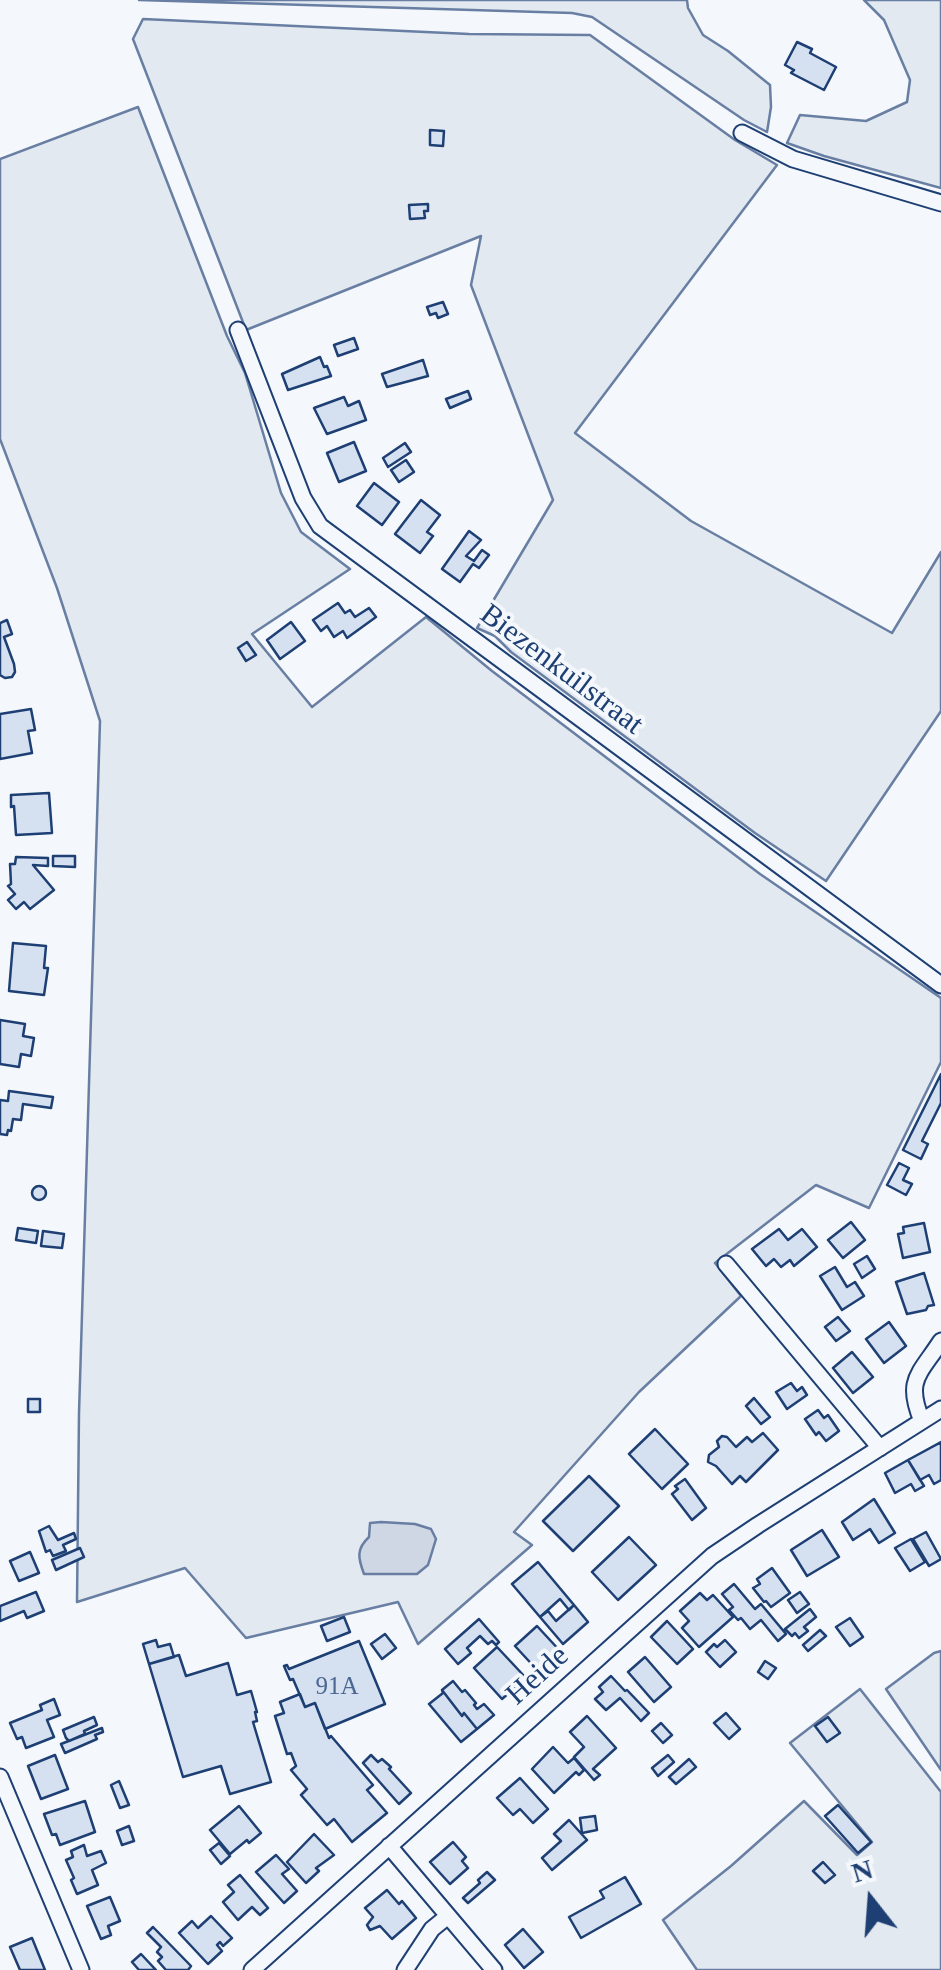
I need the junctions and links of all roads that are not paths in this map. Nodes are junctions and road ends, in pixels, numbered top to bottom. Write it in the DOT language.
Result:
graph roads {
  1 [pos="742,133"];
  2 [pos="941,203"];
  3 [pos="238,330"];
  4 [pos="941,984"];
  5 [pos="726,1264"];
  6 [pos="941,1341"];
  7 [pos="941,1410"];
  8 [pos="922,1420"];
  9 [pos="880,1448"];
  10 [pos="0,1777"];
  11 [pos="389,1846"];
  12 [pos="448,1916"];
  13 [pos="81,1970"];
  14 [pos="252,1970"];
  15 [pos="404,1970"];
  16 [pos="494,1970"];
  1 -- 2 [label="street"];
  3 -- 4 [label="street, Biezenkuilstraat"];
  5 -- 9 [label="street"];
  6 -- 8 [label="street"];
  7 -- 8 [label="street, Heide"];
  8 -- 9 [label="street, Heide"];
  9 -- 11 [label="street, Heide"];
  10 -- 13 [label="street"];
  11 -- 12 [label="street"];
  11 -- 14 [label="street, Heide"];
  12 -- 15 [label="street"];
  12 -- 16 [label="street"];
}
